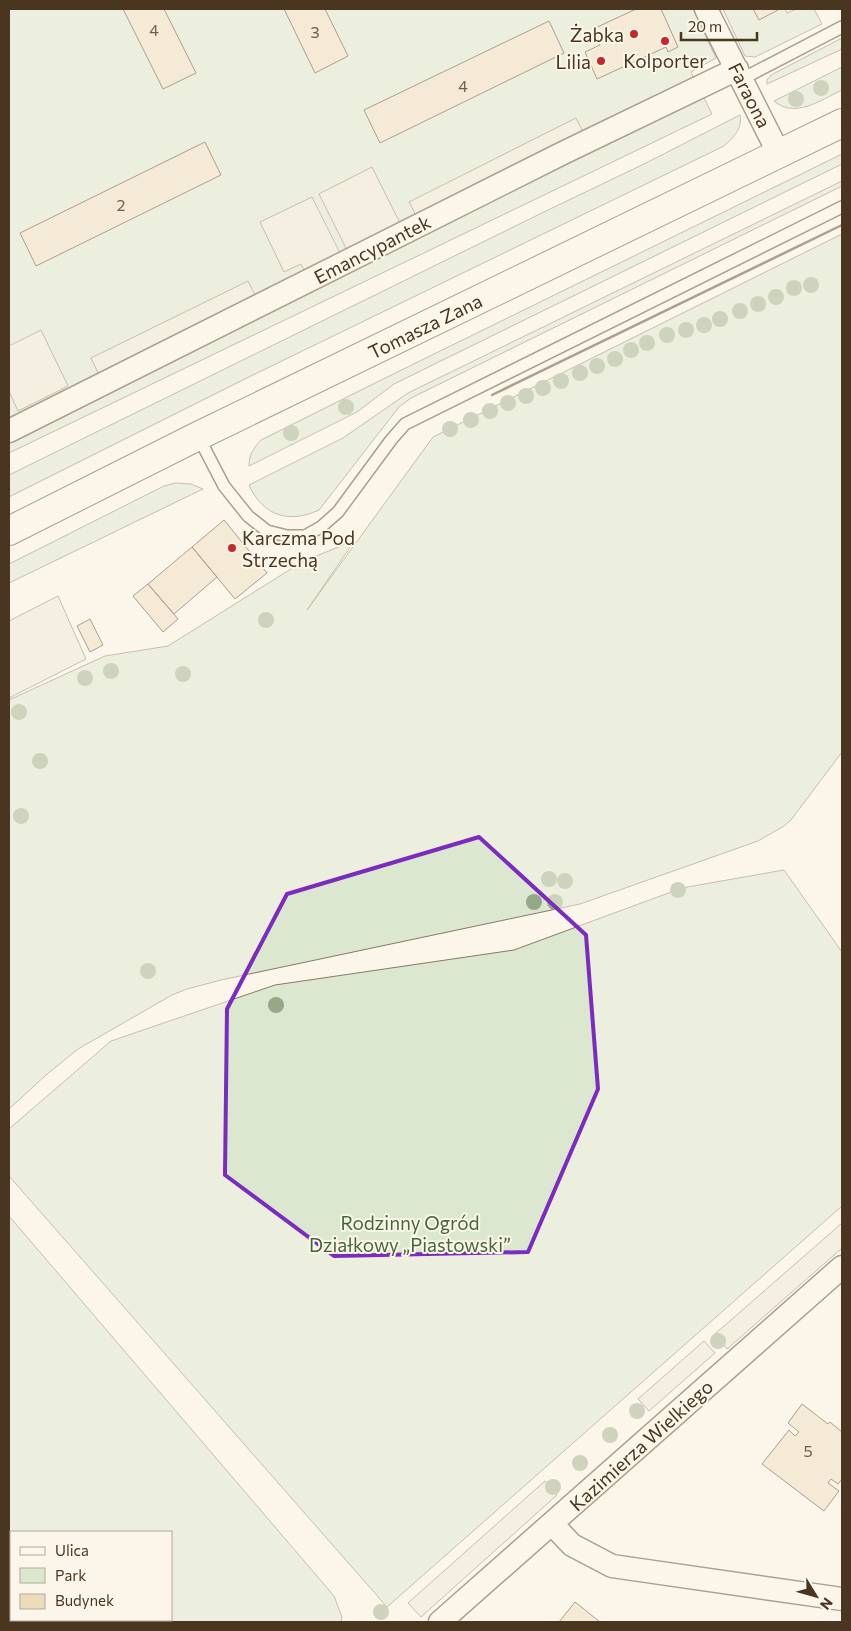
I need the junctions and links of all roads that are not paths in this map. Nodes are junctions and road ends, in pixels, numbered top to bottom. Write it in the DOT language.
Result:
graph roads {
  1 [pos="706,9"];
  2 [pos="842,27"];
  3 [pos="739,74"];
  4 [pos="842,123"];
  5 [pos="779,154"];
  6 [pos="842,207"];
  7 [pos="9,431"];
  8 [pos="198,436"];
  9 [pos="9,531"];
  10 [pos="842,1267"];
  11 [pos="552,1524"];
  12 [pos="842,1599"];
  13 [pos="440,1622"];
  1 -- 3 [label="street, Faraona"];
  2 -- 3 [label="lane"];
  3 -- 5 [label="street, Faraona"];
  3 -- 7 [label="street, Emancypantek"];
  4 -- 5 [label="street, Tomasza Zana"];
  5 -- 8 [label="street, Tomasza Zana"];
  6 -- 8 [label="lane"];
  8 -- 9 [label="street, Tomasza Zana"];
  10 -- 11 [label="street, Kazimierza Wielkiego"];
  11 -- 12 [label="street"];
  11 -- 13 [label="street, Kazimierza Wielkiego"];
}
